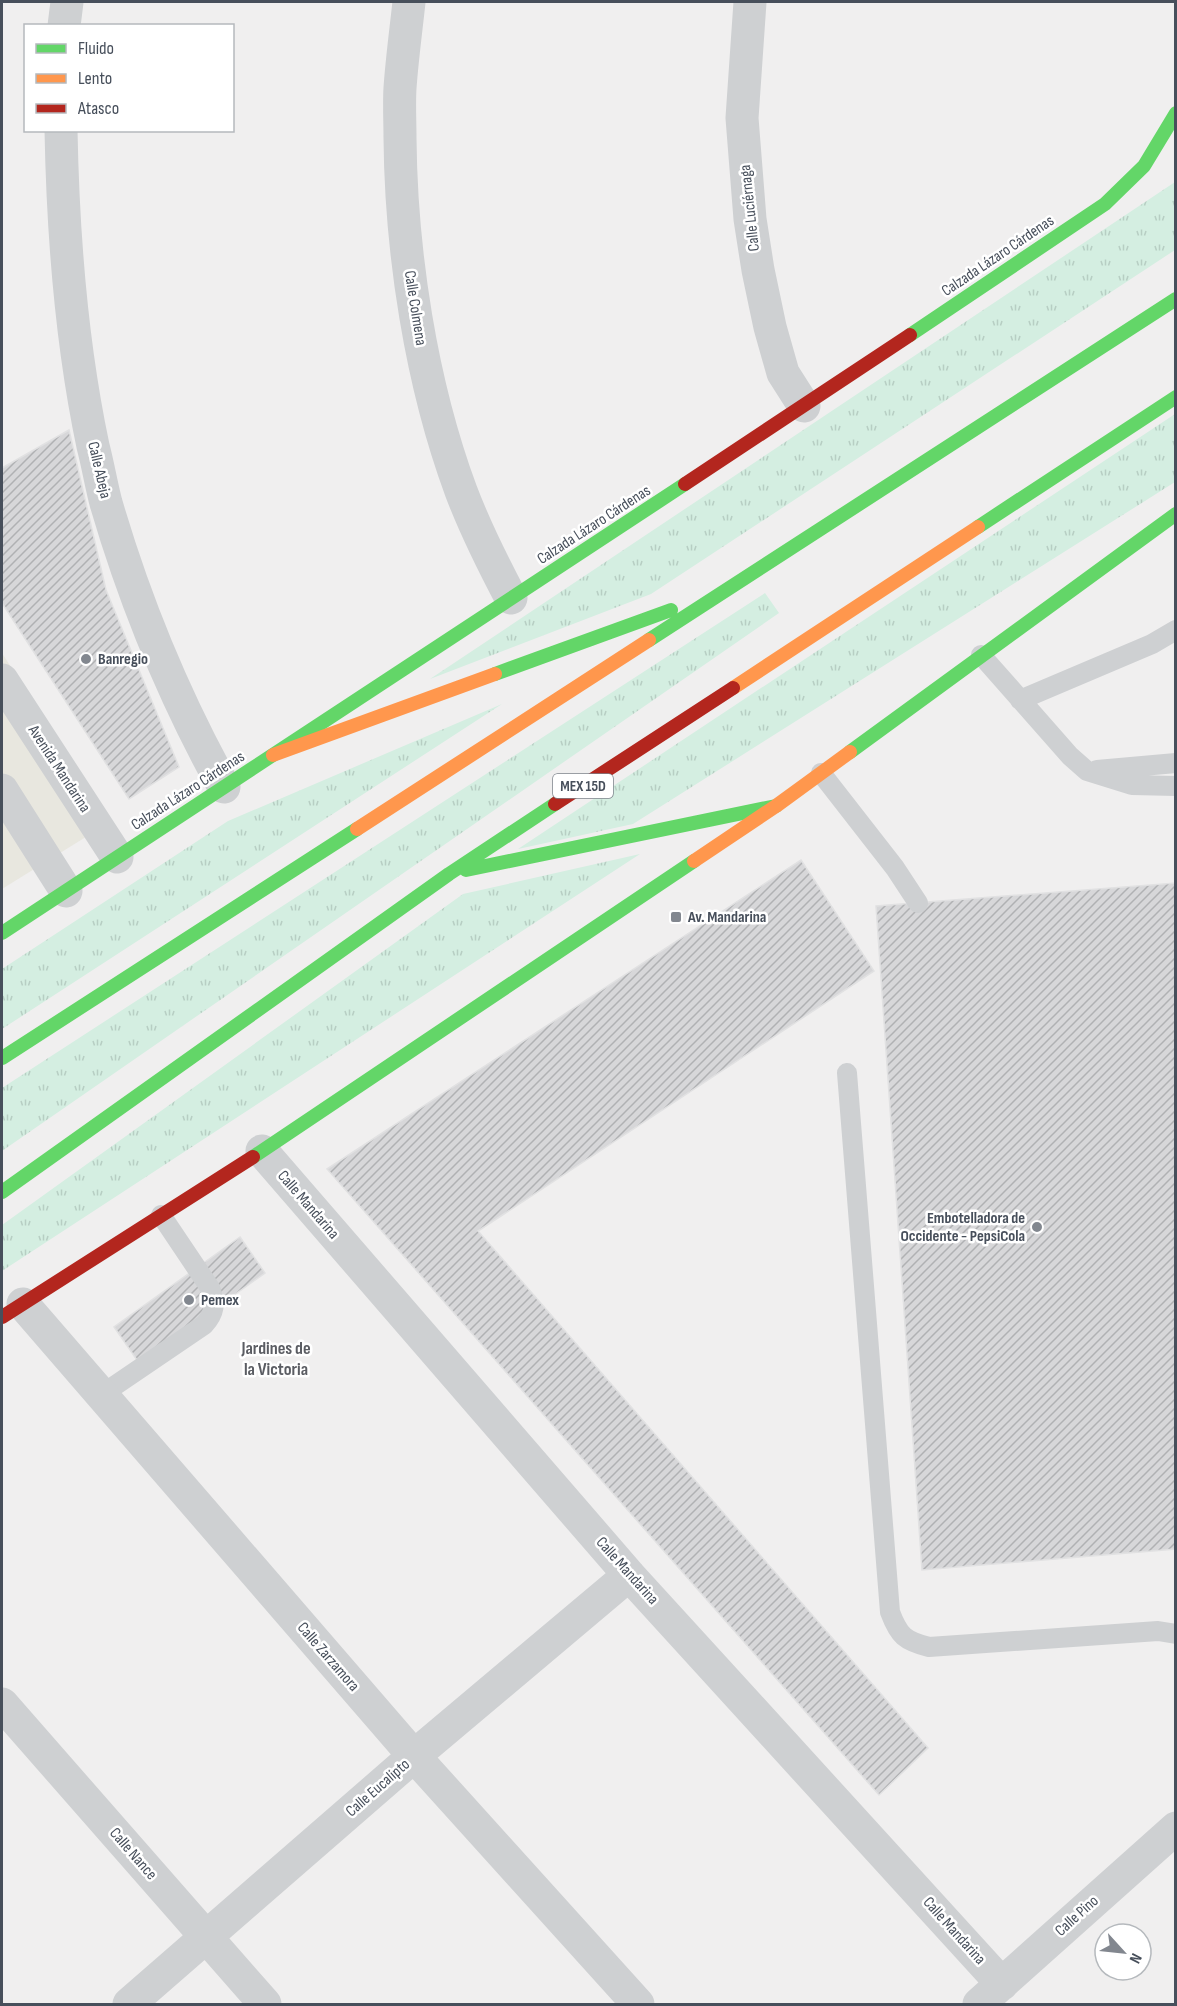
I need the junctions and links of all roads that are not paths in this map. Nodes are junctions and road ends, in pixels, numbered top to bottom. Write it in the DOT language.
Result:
graph roads {
  1 [pos="67,2"];
  2 [pos="409,2"];
  3 [pos="750,2"];
  4 [pos="64,24"];
  5 [pos="1176,113"];
  6 [pos="61,132"];
  7 [pos="1176,299"];
  8 [pos="1176,396"];
  9 [pos="804,406"];
  10 [pos="1176,514"];
  11 [pos="1176,530"];
  12 [pos="1130,545"];
  13 [pos="726,589"];
  14 [pos="511,598"];
  15 [pos="1176,630"];
  16 [pos="981,656"];
  17 [pos="2,680"];
  18 [pos="1020,700"];
  19 [pos="273,755"];
  20 [pos="1176,763"];
  21 [pos="1087,771"];
  22 [pos="821,773"];
  23 [pos="1176,786"];
  24 [pos="224,787"];
  25 [pos="2,790"];
  26 [pos="776,806"];
  27 [pos="117,857"];
  28 [pos="449,874"];
  29 [pos="66,891"];
  30 [pos="918,903"];
  31 [pos="4,930"];
  32 [pos="2,1058"];
  33 [pos="847,1073"];
  34 [pos="262,1151"];
  35 [pos="2,1192"];
  36 [pos="160,1215"];
  37 [pos="12,1310"];
  38 [pos="101,1395"];
  39 [pos="629,1575"];
  40 [pos="1176,1634"];
  41 [pos="2,1704"];
  42 [pos="414,1756"];
  43 [pos="1176,1828"];
  44 [pos="206,1937"];
  45 [pos="990,1994"];
  46 [pos="129,2004"];
  47 [pos="265,2004"];
  48 [pos="638,2004"];
  1 -- 4 [label="street"];
  2 -- 14 [label="street, Calle Colmena"];
  3 -- 9 [label="street, Calle Luciérnaga"];
  5 -- 9 [label="main road, Calzada Lázaro Cárdenas"];
  6 -- 24 [label="street, Calle Abeja"];
  7 -- 13 [label="main road"];
  8 -- 28 [label="main road, MEX 15D"];
  9 -- 14 [label="main road, Calzada Lázaro Cárdenas"];
  10 -- 12 [label="main road"];
  11 -- 12 [label="main road"];
  12 -- 16 [label="main road"];
  13 -- 19 [label="main road"];
  13 -- 32 [label="main road"];
  14 -- 19 [label="main road, Calzada Lázaro Cárdenas"];
  15 -- 18 [label="lane"];
  16 -- 18 [label="lane"];
  16 -- 22 [label="main road"];
  17 -- 27 [label="street, Avenida Mandarina"];
  18 -- 21 [label="lane"];
  19 -- 24 [label="main road, Calzada Lázaro Cárdenas"];
  20 -- 21 [label="lane"];
  21 -- 23 [label="lane"];
  22 -- 26 [label="main road"];
  22 -- 30 [label="lane"];
  24 -- 27 [label="main road, Calzada Lázaro Cárdenas"];
  25 -- 29 [label="street"];
  26 -- 28 [label="main road"];
  26 -- 34 [label="main road"];
  27 -- 29 [label="main road, Calzada Lázaro Cárdenas"];
  28 -- 35 [label="main road, MEX 15D"];
  29 -- 31 [label="main road, Calzada Lázaro Cárdenas"];
  33 -- 40 [label="lane"];
  34 -- 36 [label="main road"];
  34 -- 39 [label="street, Calle Mandarina"];
  36 -- 37 [label="main road"];
  36 -- 38 [label="lane"];
  37 -- 38 [label="street, Calle Zarzamora"];
  38 -- 42 [label="street, Calle Zarzamora"];
  39 -- 42 [label="street, Calle Eucalipto"];
  39 -- 45 [label="street, Calle Mandarina"];
  41 -- 44 [label="street, Calle Nance"];
  42 -- 44 [label="street, Calle Eucalipto"];
  42 -- 48 [label="street, Calle Zarzamora"];
  43 -- 45 [label="street, Calle Pino"];
  44 -- 46 [label="street, Calle Eucalipto"];
  44 -- 47 [label="street, Calle Nance"];
}
